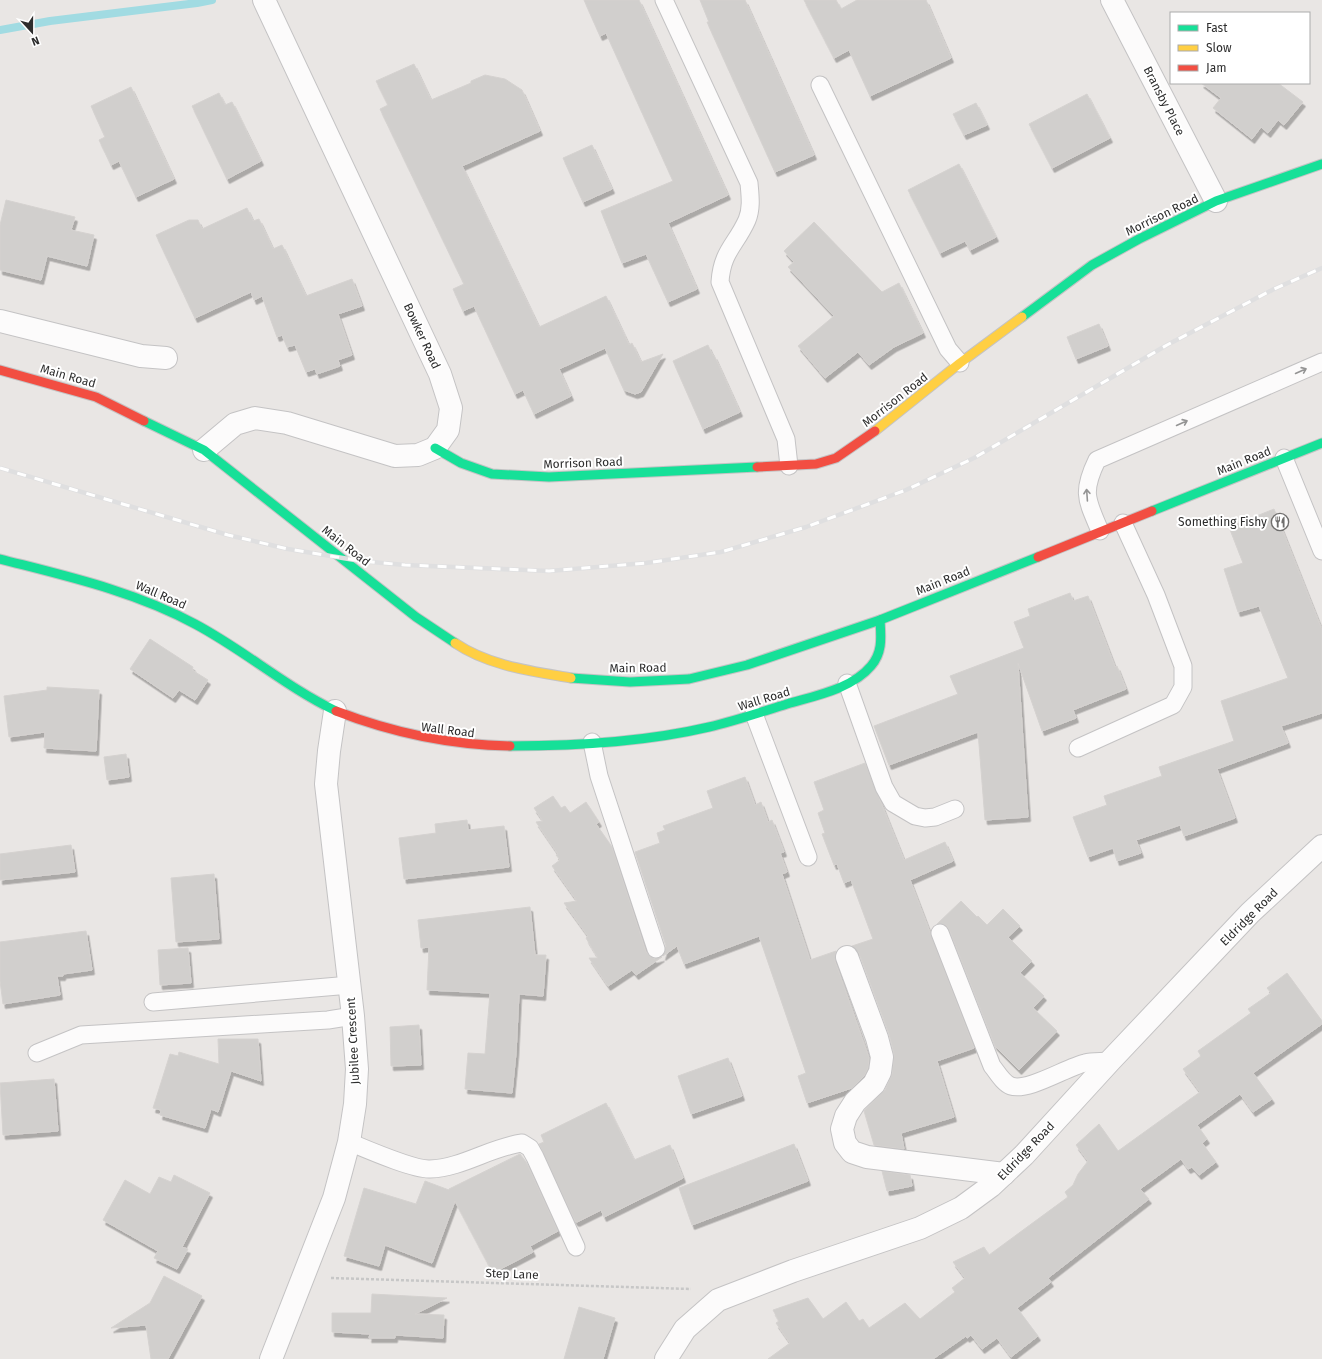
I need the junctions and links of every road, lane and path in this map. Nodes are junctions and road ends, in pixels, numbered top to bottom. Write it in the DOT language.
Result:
graph roads {
  1 [pos="264,0"];
  2 [pos="664,0"];
  3 [pos="1112,0"];
  4 [pos="820,85"];
  5 [pos="1322,164"];
  6 [pos="1216,202"];
  7 [pos="0,321"];
  8 [pos="166,358"];
  9 [pos="1322,362"];
  10 [pos="960,363"];
  11 [pos="0,370"];
  12 [pos="1322,443"];
  13 [pos="435,448"];
  14 [pos="204,450"];
  15 [pos="1284,458"];
  16 [pos="789,466"];
  17 [pos="1123,523"];
  18 [pos="1100,531"];
  19 [pos="1322,551"];
  20 [pos="0,559"];
  21 [pos="880,620"];
  22 [pos="847,683"];
  23 [pos="335,711"];
  24 [pos="754,714"];
  25 [pos="592,742"];
  26 [pos="1078,748"];
  27 [pos="955,810"];
  28 [pos="1322,846"];
  29 [pos="808,857"];
  30 [pos="940,933"];
  31 [pos="656,949"];
  32 [pos="847,957"];
  33 [pos="350,985"];
  34 [pos="153,1002"];
  35 [pos="353,1016"];
  36 [pos="37,1053"];
  37 [pos="1110,1061"];
  38 [pos="349,1142"];
  39 [pos="1004,1174"];
  40 [pos="576,1247"];
  41 [pos="304,1277"];
  42 [pos="718,1300"];
  43 [pos="271,1359"];
  44 [pos="666,1359"];
  1 -- 13 [label="street, Bowker Road"];
  2 -- 16 [label="lane"];
  3 -- 6 [label="street, Bransby Place"];
  4 -- 10 [label="lane"];
  5 -- 6 [label="street, Morrison Road"];
  6 -- 10 [label="street, Morrison Road"];
  7 -- 8 [label="street"];
  18 -- 9 [label="lane, one-way"];
  10 -- 16 [label="street, Morrison Road"];
  11 -- 14 [label="street, Main Road"];
  12 -- 15 [label="street, Main Road"];
  13 -- 14 [label="street"];
  13 -- 16 [label="street, Morrison Road"];
  14 -- 21 [label="street, Main Road"];
  15 -- 17 [label="street, Main Road"];
  15 -- 19 [label="lane"];
  17 -- 18 [label="street, Main Road"];
  17 -- 26 [label="lane"];
  18 -- 21 [label="street, Main Road"];
  20 -- 23 [label="street, Wall Road"];
  21 -- 22 [label="street, Wall Road"];
  22 -- 24 [label="street, Wall Road"];
  22 -- 27 [label="lane"];
  23 -- 25 [label="street, Wall Road"];
  23 -- 33 [label="street, Jubilee Crescent"];
  24 -- 25 [label="street, Wall Road"];
  24 -- 29 [label="lane"];
  25 -- 31 [label="lane"];
  28 -- 37 [label="street, Eldridge Road"];
  30 -- 37 [label="lane"];
  32 -- 39 [label="street"];
  33 -- 34 [label="lane"];
  33 -- 35 [label="street, Jubilee Crescent"];
  35 -- 36 [label="lane"];
  35 -- 38 [label="street, Jubilee Crescent"];
  37 -- 39 [label="street, Eldridge Road"];
  38 -- 40 [label="lane"];
  38 -- 41 [label="street, Jubilee Crescent"];
  39 -- 42 [label="street, Eldridge Road"];
  41 -- 42 [label="path, Step Lane"];
  41 -- 43 [label="street, Jubilee Crescent"];
  42 -- 44 [label="street, Eldridge Road"];
}
